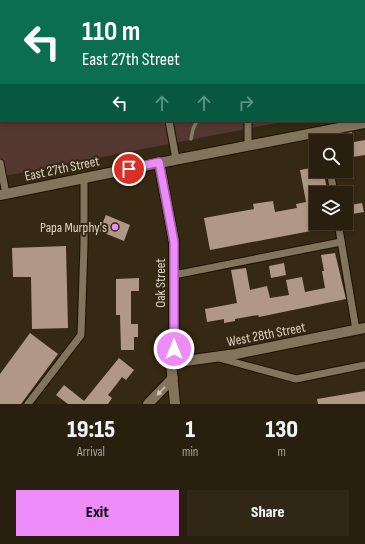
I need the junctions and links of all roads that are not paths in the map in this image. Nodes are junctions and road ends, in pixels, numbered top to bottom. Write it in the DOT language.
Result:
graph roads {
  1 [pos="169,122"];
  2 [pos="248,122"];
  3 [pos="365,122"];
  4 [pos="324,130"];
  5 [pos="324,134"];
  6 [pos="248,145"];
  7 [pos="176,159"];
  8 [pos="159,162"];
  9 [pos="0,163"];
  10 [pos="84,178"];
  11 [pos="3,195"];
  12 [pos="339,230"];
  13 [pos="341,242"];
  14 [pos="174,275"];
  15 [pos="361,329"];
  16 [pos="217,357"];
  17 [pos="172,363"];
  18 [pos="365,365"];
  19 [pos="173,378"];
  20 [pos="28,404"];
  21 [pos="148,404"];
  22 [pos="174,404"];
  1 -- 7 [label="lane"];
  2 -- 6 [label="lane"];
  3 -- 4 [label="street, East 27th Street"];
  4 -- 5 [label="lane"];
  4 -- 6 [label="street, East 27th Street"];
  6 -- 7 [label="street, East 27th Street"];
  7 -- 8 [label="street, East 27th Street"];
  8 -- 10 [label="street, East 27th Street"];
  8 -- 14 [label="street, Oak Street"];
  9 -- 11 [label="lane"];
  10 -- 11 [label="street, East 27th Street"];
  10 -- 20 [label="lane"];
  12 -- 13 [label="lane"];
  13 -- 14 [label="lane"];
  13 -- 15 [label="lane"];
  14 -- 17 [label="street, Oak Street"];
  15 -- 16 [label="street, West 28th Street"];
  16 -- 17 [label="street, West 28th Street"];
  16 -- 18 [label="lane"];
  17 -- 19 [label="street, Oak Street"];
  19 -- 21 [label="street, one-way"];
  19 -- 22 [label="street, Oak Street"];
}
